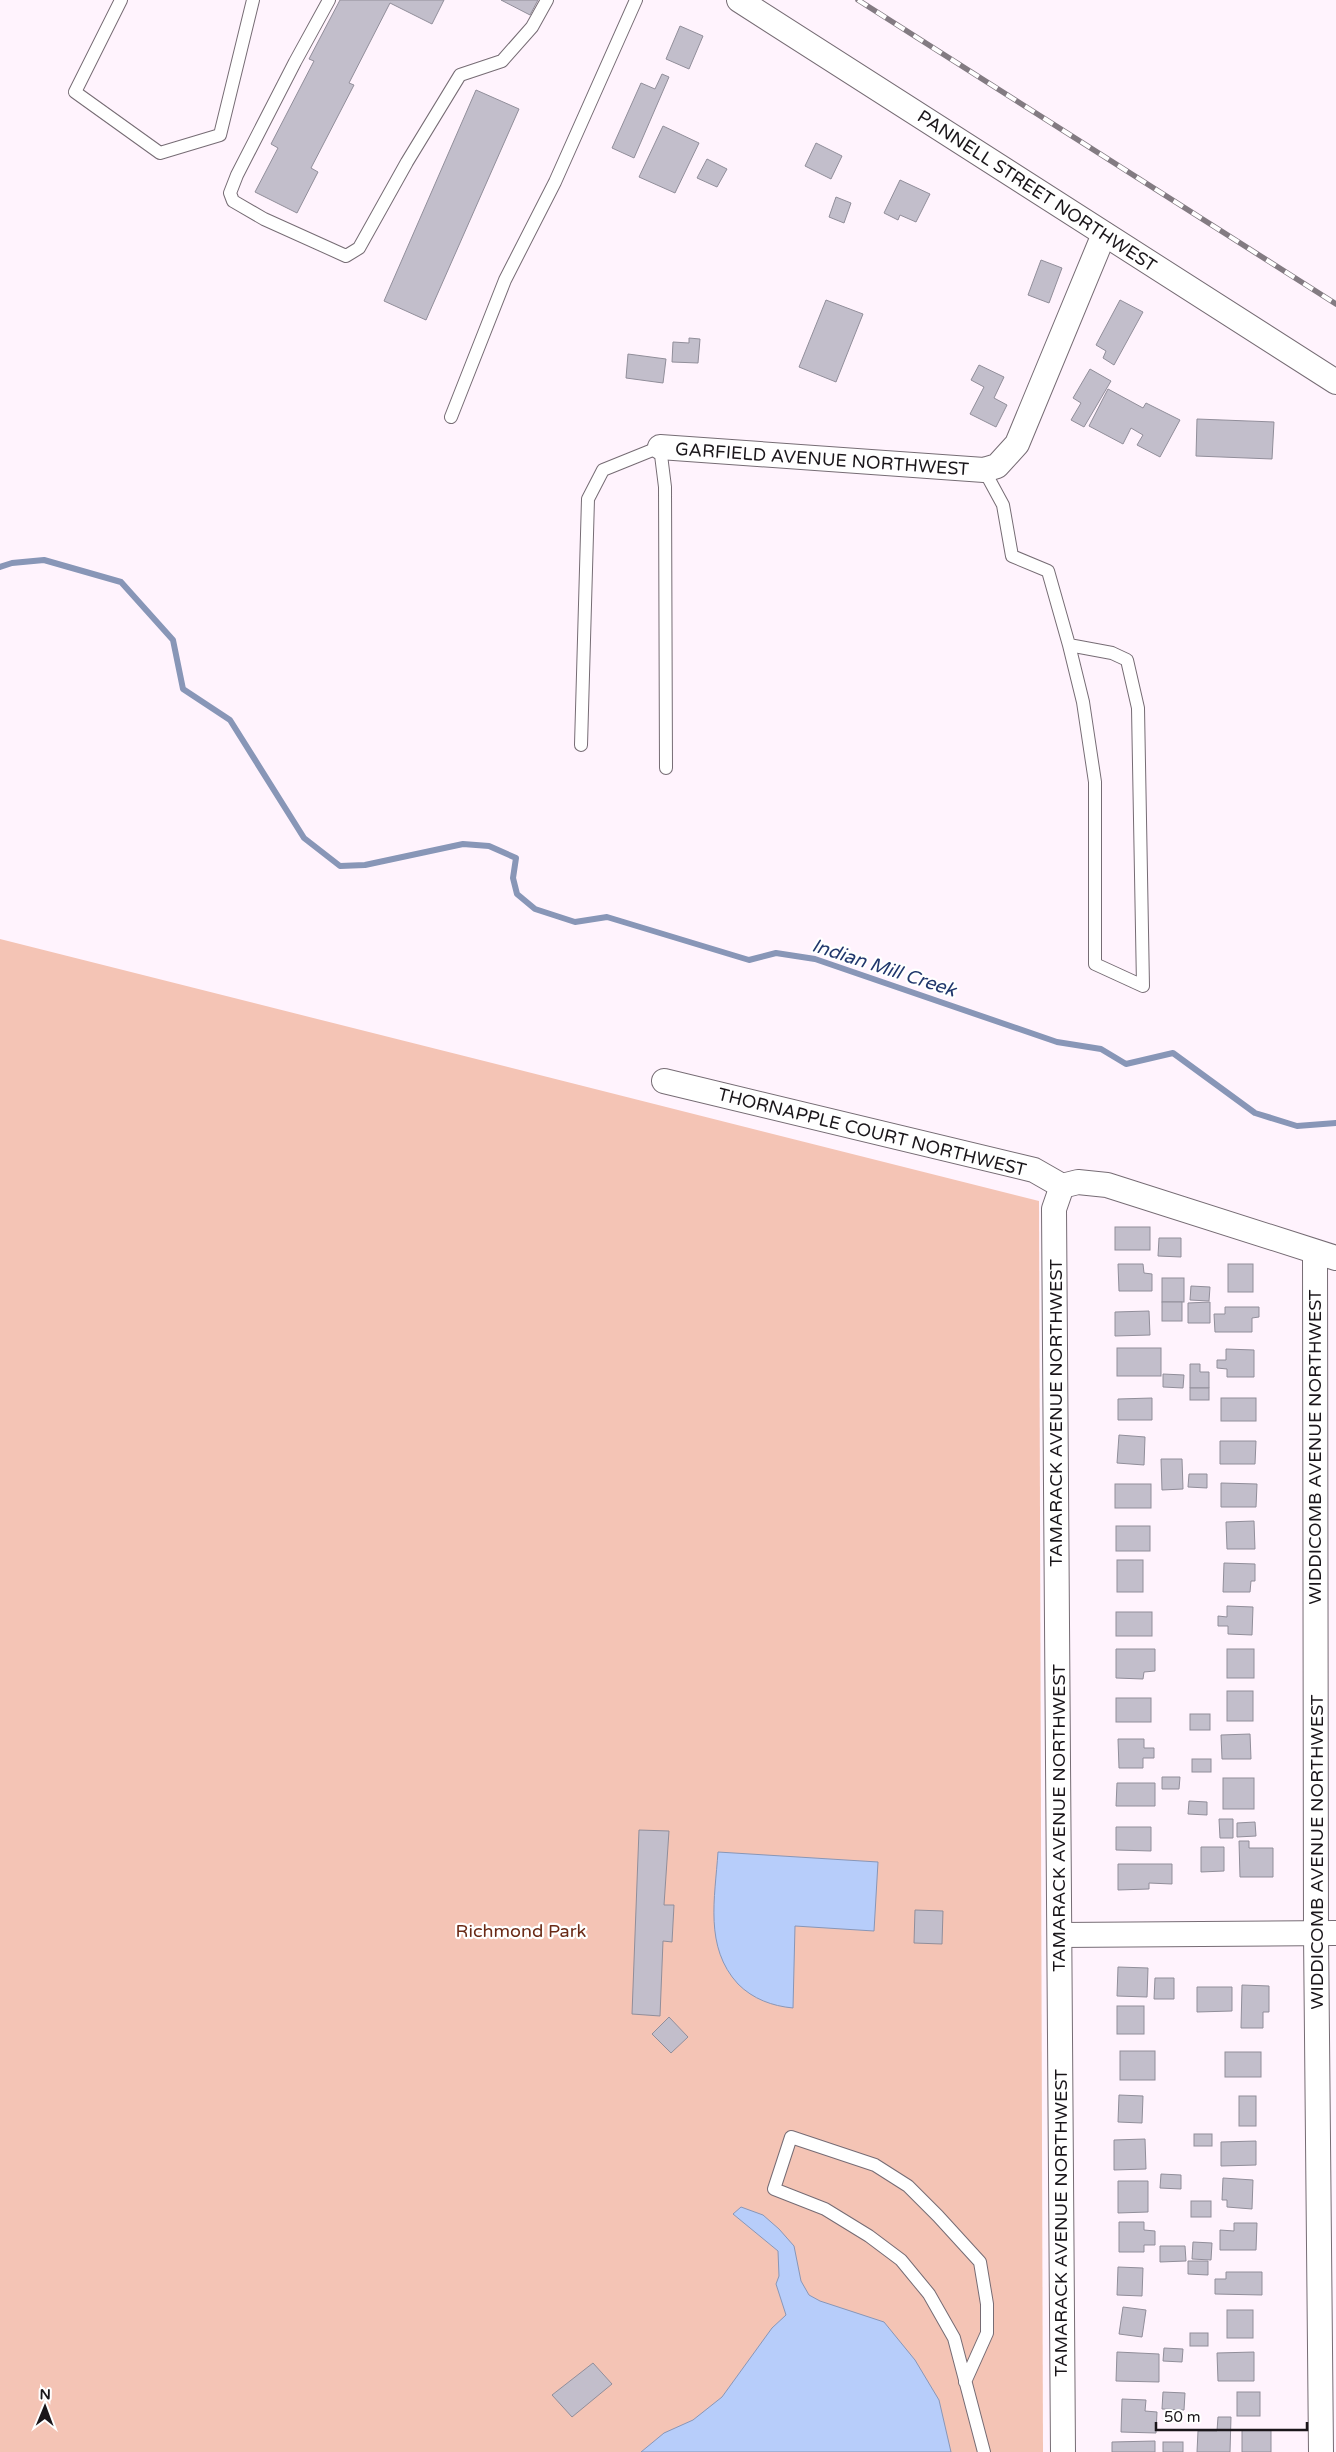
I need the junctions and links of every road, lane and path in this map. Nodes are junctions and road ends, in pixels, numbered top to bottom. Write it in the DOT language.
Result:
graph roads {
  1 [pos="121,0"];
  2 [pos="253,0"];
  3 [pos="329,0"];
  4 [pos="547,0"];
  5 [pos="636,0"];
  6 [pos="739,0"];
  7 [pos="1104,234"];
  8 [pos="1336,382"];
  9 [pos="451,417"];
  10 [pos="660,447"];
  11 [pos="984,470"];
  12 [pos="1069,645"];
  13 [pos="582,745"];
  14 [pos="666,768"];
  15 [pos="664,1081"];
  16 [pos="1062,1186"];
  17 [pos="1326,1255"];
  18 [pos="1326,1933"];
  19 [pos="1060,1935"];
  20 [pos="965,2382"];
  21 [pos="984,2452"];
  22 [pos="1063,2452"];
  23 [pos="1321,2452"];
  1 -- 2 [label="lane"];
  3 -- 4 [label="lane"];
  5 -- 9 [label="lane"];
  6 -- 7 [label="street, PANNELL STREET NORTHWEST"];
  7 -- 8 [label="street, PANNELL STREET NORTHWEST"];
  7 -- 11 [label="street"];
  10 -- 11 [label="street, GARFIELD AVENUE NORTHWEST"];
  10 -- 13 [label="lane"];
  10 -- 14 [label="lane"];
  11 -- 12 [label="lane"];
  12 -- 12 [label="lane"];
  15 -- 16 [label="street, THORNAPPLE COURT NORTHWEST"];
  16 -- 17 [label="street"];
  16 -- 19 [label="street, TAMARACK AVENUE NORTHWEST"];
  17 -- 18 [label="street, WIDDICOMB AVENUE NORTHWEST"];
  18 -- 19 [label="street"];
  18 -- 23 [label="street, WIDDICOMB AVENUE NORTHWEST"];
  19 -- 22 [label="street, TAMARACK AVENUE NORTHWEST"];
  20 -- 20 [label="lane"];
  20 -- 21 [label="lane"];
}
